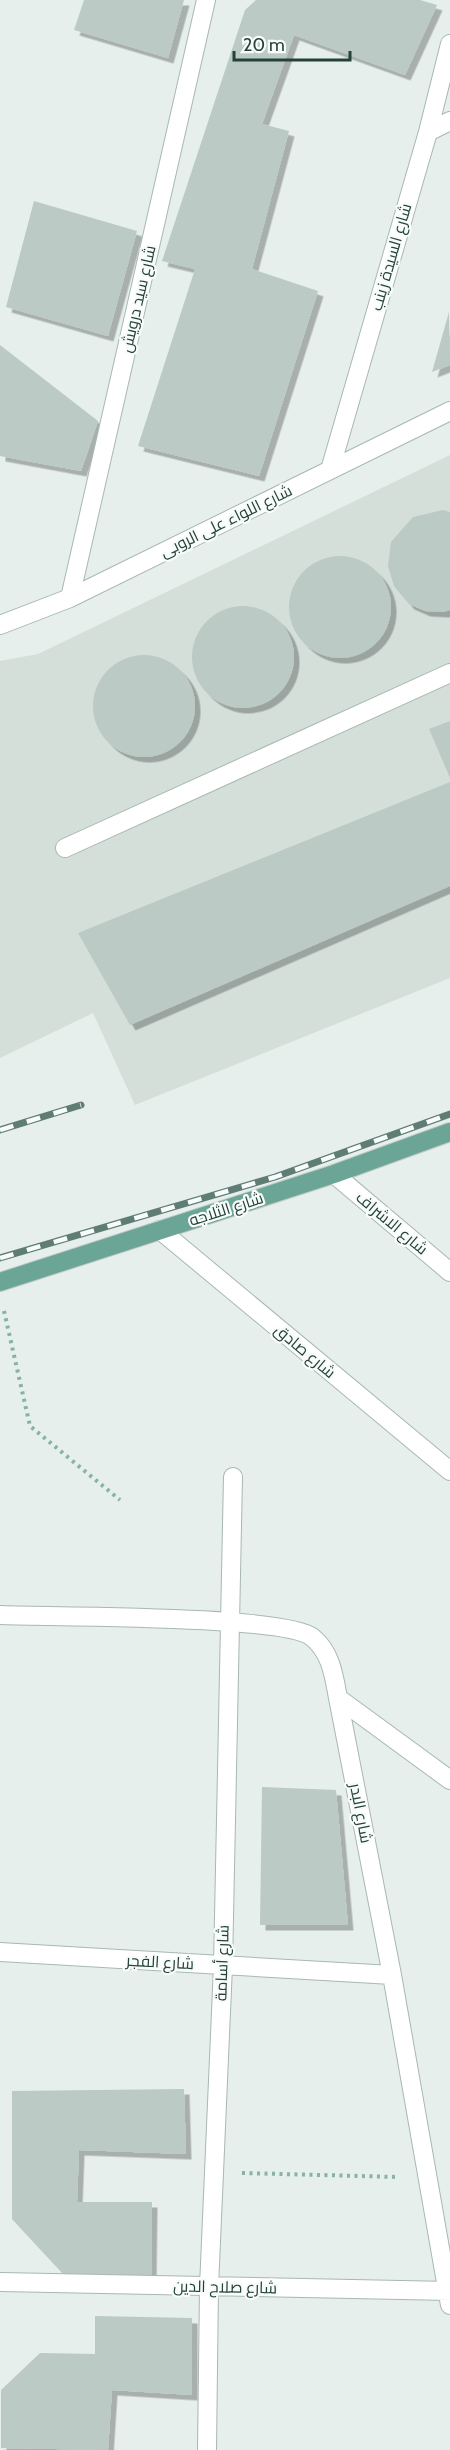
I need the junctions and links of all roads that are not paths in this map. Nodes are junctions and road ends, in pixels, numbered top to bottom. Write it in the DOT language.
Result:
graph roads {
  1 [pos="206,0"];
  2 [pos="450,44"];
  3 [pos="450,122"];
  4 [pos="428,132"];
  5 [pos="450,411"];
  6 [pos="330,470"];
  7 [pos="70,598"];
  8 [pos="0,625"];
  9 [pos="450,673"];
  10 [pos="65,848"];
  11 [pos="450,1132"];
  12 [pos="334,1174"];
  13 [pos="160,1230"];
  14 [pos="450,1272"];
  15 [pos="0,1282"];
  16 [pos="450,1471"];
  17 [pos="233,1477"];
  18 [pos="0,1615"];
  19 [pos="231,1623"];
  20 [pos="338,1698"];
  21 [pos="450,1780"];
  22 [pos="0,1952"];
  23 [pos="223,1966"];
  24 [pos="392,1975"];
  25 [pos="0,2282"];
  26 [pos="209,2287"];
  27 [pos="450,2296"];
  28 [pos="207,2450"];
  1 -- 7 [label="street, شارع سيد درويش"];
  2 -- 4 [label="street, شارع السيدة زينب"];
  3 -- 4 [label="street"];
  4 -- 6 [label="street, شارع السيدة زينب"];
  5 -- 6 [label="street, شارع اللواء على الروبى"];
  6 -- 7 [label="street, شارع اللواء على الروبى"];
  7 -- 8 [label="street, شارع اللواء على الروبى"];
  9 -- 10 [label="street"];
  11 -- 12 [label="main road, شارع الثلاجه"];
  12 -- 13 [label="main road, شارع الثلاجه"];
  12 -- 14 [label="street, شارع الاشراف"];
  13 -- 15 [label="main road, شارع الثلاجه"];
  13 -- 16 [label="street, شارع صادق"];
  17 -- 19 [label="street, شارع أسامة"];
  18 -- 19 [label="street, شارع البدر"];
  19 -- 20 [label="street, شارع البدر"];
  19 -- 23 [label="street, شارع أسامة"];
  20 -- 21 [label="street"];
  20 -- 24 [label="street, شارع البدر"];
  22 -- 23 [label="street, شارع الفجر"];
  23 -- 24 [label="street, شارع الفجر"];
  23 -- 26 [label="street, شارع أسامة"];
  24 -- 27 [label="street, شارع البدر"];
  25 -- 26 [label="street, شارع صلاح الدين"];
  26 -- 27 [label="street, شارع صلاح الدين"];
  26 -- 28 [label="street, شارع أسامة"];
}
